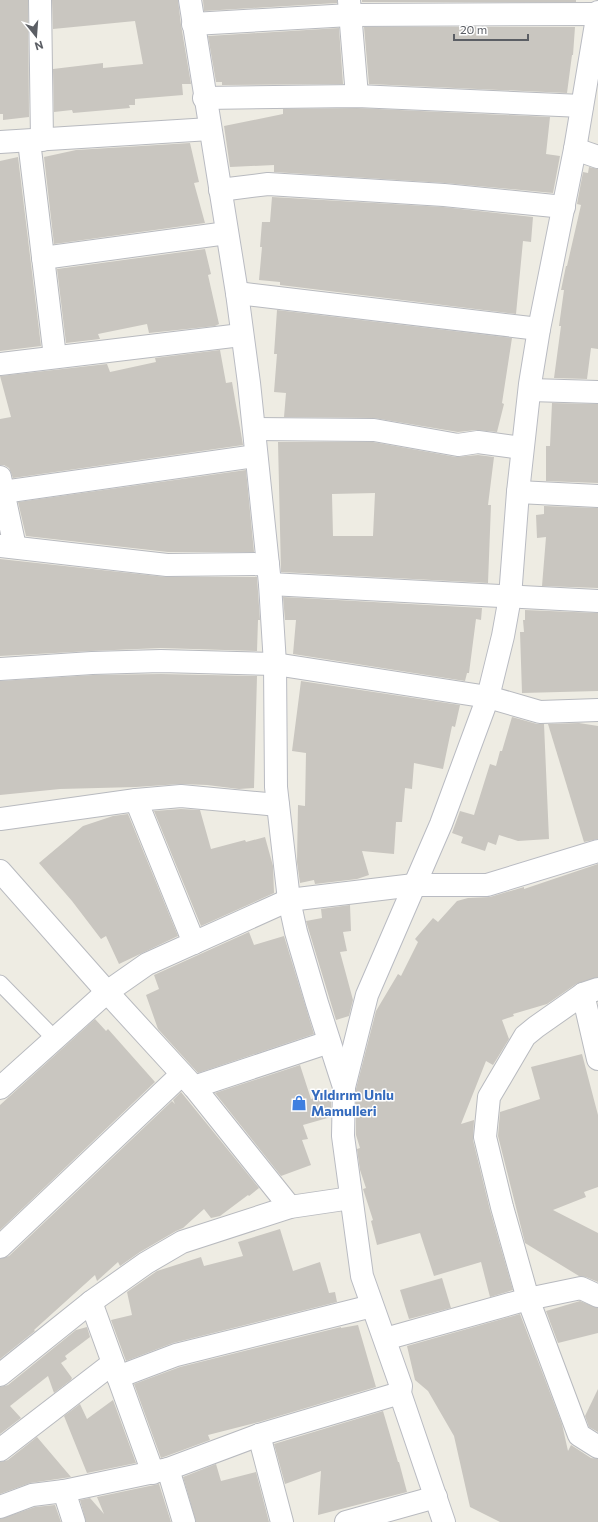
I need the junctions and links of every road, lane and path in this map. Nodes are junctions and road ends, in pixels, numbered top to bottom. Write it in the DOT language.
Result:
graph roads {
  1 [pos="40,0"];
  2 [pos="190,0"];
  3 [pos="349,7"];
  4 [pos="598,13"];
  5 [pos="193,24"];
  6 [pos="357,96"];
  7 [pos="204,98"];
  8 [pos="582,106"];
  9 [pos="210,129"];
  10 [pos="35,140"];
  11 [pos="0,142"];
  12 [pos="575,149"];
  13 [pos="598,157"];
  14 [pos="220,190"];
  15 [pos="564,207"];
  16 [pos="227,233"];
  17 [pos="43,258"];
  18 [pos="237,293"];
  19 [pos="539,328"];
  20 [pos="242,335"];
  21 [pos="55,357"];
  22 [pos="0,364"];
  23 [pos="530,390"];
  24 [pos="598,392"];
  25 [pos="254,429"];
  26 [pos="522,448"];
  27 [pos="256,456"];
  28 [pos="1,484"];
  29 [pos="518,492"];
  30 [pos="598,496"];
  31 [pos="7,547"];
  32 [pos="269,574"];
  33 [pos="510,597"];
  34 [pos="598,601"];
  35 [pos="275,664"];
  36 [pos="0,669"];
  37 [pos="488,697"];
  38 [pos="598,710"];
  39 [pos="136,800"];
  40 [pos="278,805"];
  41 [pos="0,819"];
  42 [pos="598,851"];
  43 [pos="0,871"];
  44 [pos="414,885"];
  45 [pos="289,900"];
  46 [pos="194,943"];
  47 [pos="0,983"];
  48 [pos="107,992"];
  49 [pos="590,992"];
  50 [pos="55,1039"];
  51 [pos="329,1042"];
  52 [pos="598,1059"];
  53 [pos="188,1080"];
  54 [pos="344,1087"];
  55 [pos="0,1088"];
  56 [pos="352,1198"];
  57 [pos="290,1207"];
  58 [pos="0,1246"];
  59 [pos="598,1296"];
  60 [pos="528,1299"];
  61 [pos="91,1302"];
  62 [pos="372,1306"];
  63 [pos="385,1339"];
  64 [pos="115,1370"];
  65 [pos="0,1375"];
  66 [pos="400,1393"];
  67 [pos="259,1435"];
  68 [pos="598,1447"];
  69 [pos="0,1450"];
  70 [pos="160,1471"];
  71 [pos="64,1491"];
  72 [pos="436,1497"];
  73 [pos="0,1507"];
  74 [pos="74,1522"];
  75 [pos="184,1522"];
  76 [pos="282,1522"];
  77 [pos="346,1522"];
  78 [pos="444,1522"];
  1 -- 10 [label="street"];
  2 -- 5 [label="street"];
  3 -- 4 [label="street"];
  3 -- 5 [label="street"];
  3 -- 6 [label="street"];
  4 -- 8 [label="street"];
  5 -- 7 [label="street"];
  6 -- 7 [label="street"];
  6 -- 8 [label="street"];
  7 -- 9 [label="street"];
  8 -- 12 [label="street"];
  9 -- 10 [label="street"];
  9 -- 14 [label="street"];
  10 -- 11 [label="street"];
  10 -- 17 [label="street"];
  12 -- 13 [label="street"];
  12 -- 15 [label="street"];
  14 -- 15 [label="street"];
  14 -- 16 [label="street"];
  15 -- 19 [label="street"];
  16 -- 17 [label="street"];
  16 -- 18 [label="street"];
  17 -- 21 [label="street"];
  18 -- 19 [label="street"];
  18 -- 20 [label="street"];
  19 -- 23 [label="street"];
  20 -- 21 [label="street"];
  20 -- 25 [label="street"];
  21 -- 22 [label="street"];
  23 -- 24 [label="street"];
  23 -- 26 [label="street"];
  25 -- 26 [label="street"];
  25 -- 27 [label="street"];
  26 -- 29 [label="street"];
  27 -- 28 [label="street"];
  27 -- 32 [label="street"];
  28 -- 31 [label="street"];
  29 -- 30 [label="street"];
  29 -- 33 [label="street"];
  31 -- 32 [label="street"];
  32 -- 33 [label="street"];
  32 -- 35 [label="street"];
  33 -- 34 [label="street"];
  33 -- 37 [label="street"];
  35 -- 36 [label="street"];
  35 -- 37 [label="street"];
  35 -- 40 [label="street"];
  37 -- 38 [label="street"];
  37 -- 44 [label="street"];
  39 -- 40 [label="street"];
  39 -- 41 [label="street"];
  39 -- 46 [label="street"];
  40 -- 45 [label="street"];
  42 -- 44 [label="street"];
  43 -- 48 [label="street"];
  44 -- 45 [label="street"];
  44 -- 54 [label="street"];
  45 -- 46 [label="street"];
  45 -- 51 [label="street"];
  46 -- 48 [label="street"];
  47 -- 50 [label="lane"];
  48 -- 50 [label="street"];
  48 -- 53 [label="street"];
  49 -- 52 [label="street"];
  49 -- 60 [label="street"];
  50 -- 55 [label="street"];
  51 -- 53 [label="street"];
  51 -- 54 [label="street"];
  53 -- 57 [label="street"];
  53 -- 58 [label="street"];
  54 -- 56 [label="street"];
  56 -- 57 [label="street"];
  56 -- 62 [label="street"];
  57 -- 61 [label="street"];
  59 -- 60 [label="street"];
  60 -- 63 [label="street"];
  60 -- 68 [label="street"];
  61 -- 64 [label="street"];
  61 -- 65 [label="street"];
  62 -- 63 [label="street"];
  62 -- 64 [label="street"];
  63 -- 66 [label="street"];
  64 -- 69 [label="street"];
  64 -- 70 [label="street"];
  66 -- 67 [label="street"];
  66 -- 72 [label="street"];
  67 -- 70 [label="street"];
  67 -- 76 [label="street"];
  70 -- 71 [label="street"];
  70 -- 75 [label="street"];
  71 -- 73 [label="street"];
  71 -- 74 [label="street"];
  72 -- 77 [label="street"];
  72 -- 78 [label="street"];
}
